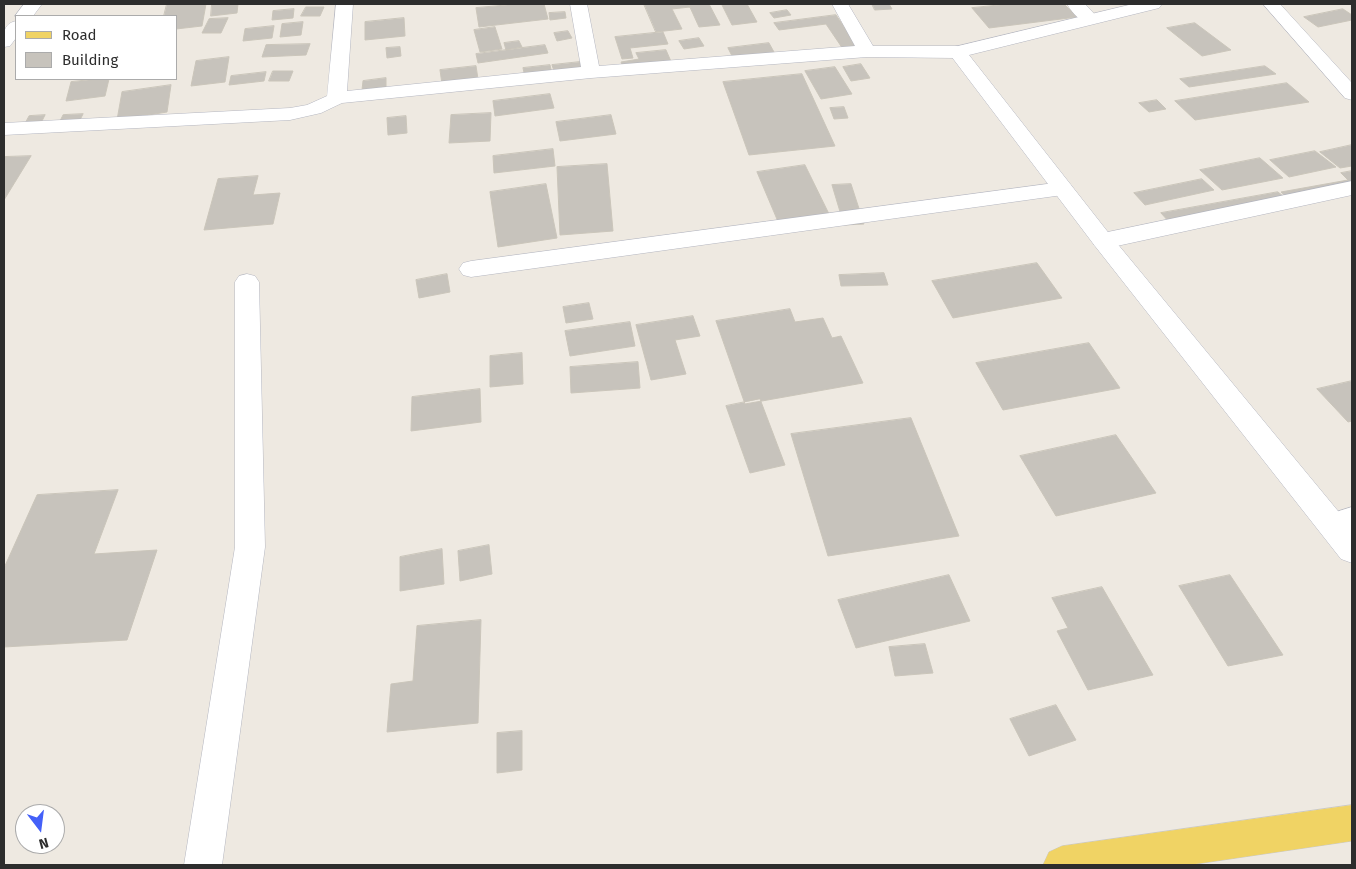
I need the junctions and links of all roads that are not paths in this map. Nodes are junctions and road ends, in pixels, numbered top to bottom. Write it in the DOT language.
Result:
graph roads {
  1 [pos="33,4"];
  2 [pos="344,4"];
  3 [pos="578,4"];
  4 [pos="840,4"];
  5 [pos="1153,4"];
  6 [pos="1271,4"];
  7 [pos="1082,12"];
  8 [pos="25,15"];
  9 [pos="15,27"];
  10 [pos="4,42"];
  11 [pos="867,52"];
  12 [pos="957,52"];
  13 [pos="591,72"];
  14 [pos="1352,94"];
  15 [pos="337,98"];
  16 [pos="4,130"];
  17 [pos="1062,188"];
  18 [pos="1352,188"];
  19 [pos="1103,241"];
  20 [pos="471,269"];
  21 [pos="247,282"];
  22 [pos="1342,522"];
  23 [pos="1352,550"];
  24 [pos="1352,823"];
  25 [pos="203,865"];
  26 [pos="1062,865"];
  1 -- 8 [label="street"];
  2 -- 15 [label="street"];
  3 -- 13 [label="street"];
  4 -- 11 [label="street"];
  5 -- 7 [label="street"];
  6 -- 14 [label="street"];
  7 -- 12 [label="street"];
  9 -- 10 [label="street"];
  11 -- 12 [label="street"];
  11 -- 13 [label="street"];
  12 -- 17 [label="street"];
  13 -- 15 [label="street"];
  15 -- 16 [label="street"];
  17 -- 19 [label="street"];
  17 -- 20 [label="street"];
  18 -- 19 [label="street"];
  19 -- 22 [label="street"];
  21 -- 25 [label="street"];
  22 -- 23 [label="street"];
  24 -- 26 [label="main road"];
}
